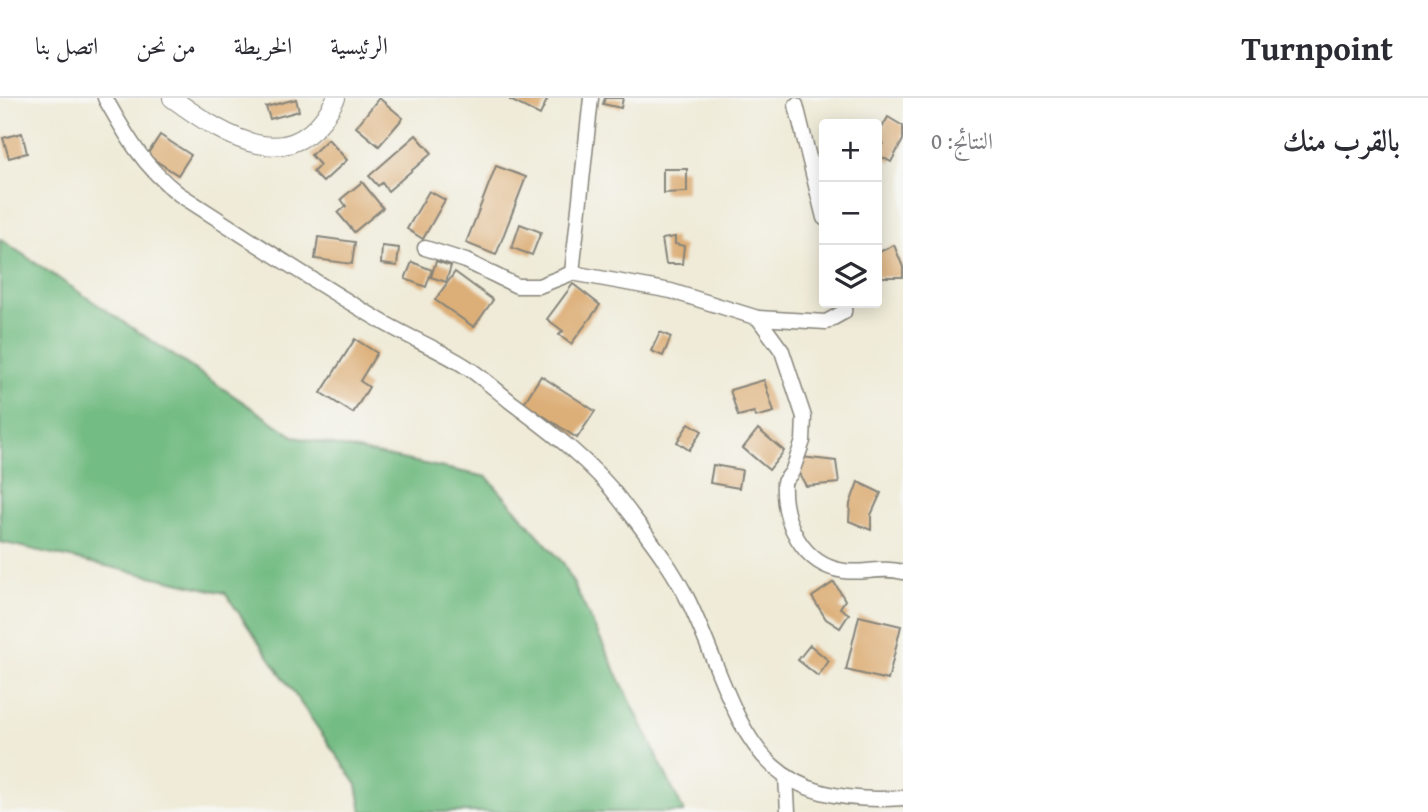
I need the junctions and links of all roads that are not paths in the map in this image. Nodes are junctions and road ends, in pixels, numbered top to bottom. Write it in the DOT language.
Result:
graph roads {
  1 [pos="105,98"];
  2 [pos="336,98"];
  3 [pos="591,98"];
  4 [pos="174,99"];
  5 [pos="796,105"];
  6 [pos="819,198"];
  7 [pos="425,248"];
  8 [pos="572,273"];
  9 [pos="844,308"];
  10 [pos="758,318"];
  11 [pos="903,572"];
  12 [pos="786,776"];
  13 [pos="903,798"];
  14 [pos="788,812"];
  1 -- 12 [label="street"];
  2 -- 4 [label="street"];
  3 -- 8 [label="street"];
  5 -- 6 [label="street"];
  7 -- 8 [label="street"];
  8 -- 10 [label="street"];
  9 -- 10 [label="street"];
  10 -- 11 [label="street"];
  12 -- 13 [label="street"];
  12 -- 14 [label="street"];
}
